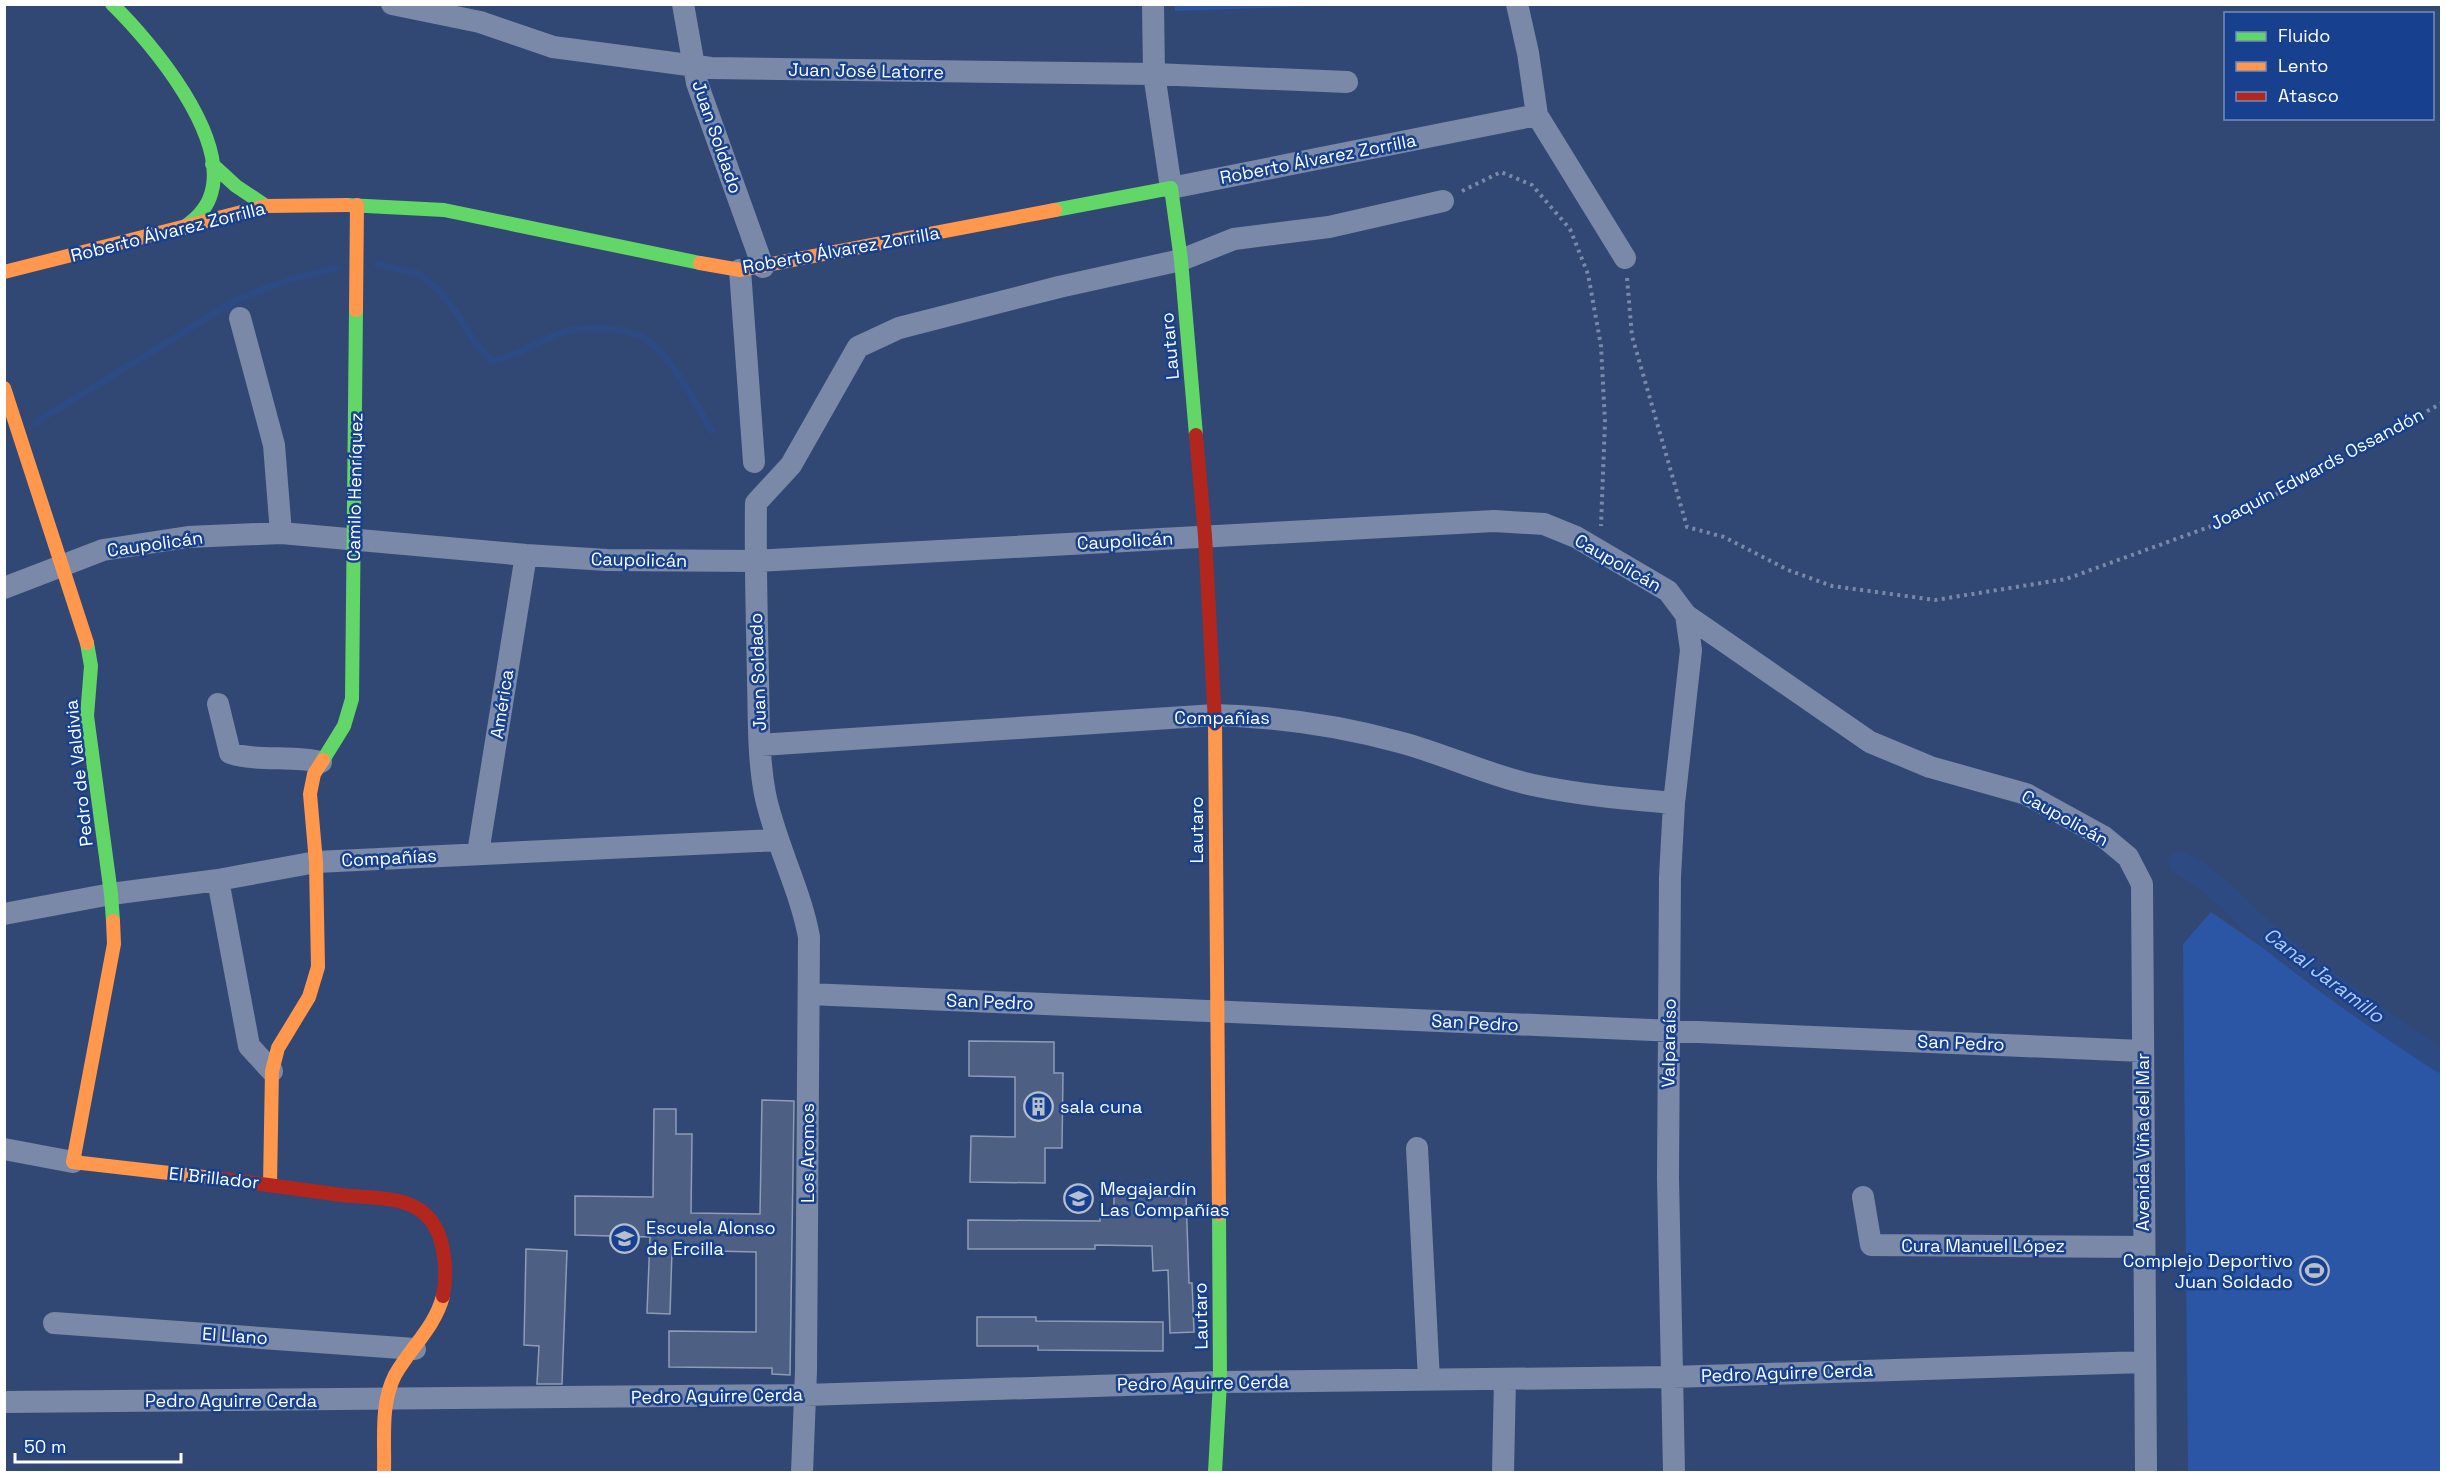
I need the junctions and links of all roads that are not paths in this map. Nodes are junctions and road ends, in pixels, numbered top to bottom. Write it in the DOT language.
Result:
graph roads {
  1 [pos="112,4"];
  2 [pos="392,4"];
  3 [pos="683,4"];
  4 [pos="1153,4"];
  5 [pos="1517,4"];
  6 [pos="693,66"];
  7 [pos="1154,74"];
  8 [pos="1347,82"];
  9 [pos="1537,115"];
  10 [pos="212,164"];
  11 [pos="1171,188"];
  12 [pos="1443,201"];
  13 [pos="357,205"];
  14 [pos="266,206"];
  15 [pos="183,228"];
  16 [pos="1625,258"];
  17 [pos="1180,260"];
  18 [pos="763,267"];
  19 [pos="740,270"];
  20 [pos="4,272"];
  21 [pos="240,318"];
  22 [pos="4,388"];
  23 [pos="754,462"];
  24 [pos="281,533"];
  25 [pos="1205,536"];
  26 [pos="355,538"];
  27 [pos="526,555"];
  28 [pos="755,561"];
  29 [pos="61,565"];
  30 [pos="4,588"];
  31 [pos="1686,615"];
  32 [pos="218,704"];
  33 [pos="1215,715"];
  34 [pos="760,745"];
  35 [pos="321,762"];
  36 [pos="1674,803"];
  37 [pos="777,840"];
  38 [pos="478,853"];
  39 [pos="316,862"];
  40 [pos="218,880"];
  41 [pos="2142,884"];
  42 [pos="111,894"];
  43 [pos="4,914"];
  44 [pos="809,994"];
  45 [pos="1216,1012"];
  46 [pos="1669,1032"];
  47 [pos="2142,1051"];
  48 [pos="272,1071"];
  49 [pos="1417,1148"];
  50 [pos="4,1149"];
  51 [pos="73,1162"];
  52 [pos="270,1184"];
  53 [pos="1863,1197"];
  54 [pos="2144,1247"];
  55 [pos="54,1323"];
  56 [pos="415,1349"];
  57 [pos="2145,1362"];
  58 [pos="1672,1377"];
  59 [pos="1504,1379"];
  60 [pos="1429,1380"];
  61 [pos="1220,1382"];
  62 [pos="805,1395"];
  63 [pos="387,1400"];
  64 [pos="4,1402"];
  65 [pos="384,1473"];
  66 [pos="802,1473"];
  67 [pos="1215,1473"];
  68 [pos="1503,1473"];
  69 [pos="1674,1473"];
  70 [pos="2146,1473"];
  1 -- 10 [label="street"];
  2 -- 6 [label="street, Juan José Latorre"];
  3 -- 6 [label="street, Juan Soldado"];
  4 -- 7 [label="street"];
  5 -- 9 [label="street"];
  6 -- 7 [label="street, Juan José Latorre"];
  6 -- 18 [label="street, Juan Soldado"];
  7 -- 8 [label="street, Juan José Latorre"];
  7 -- 11 [label="street"];
  9 -- 11 [label="street, Roberto Álvarez Zorrilla"];
  9 -- 16 [label="street"];
  10 -- 14 [label="street"];
  10 -- 15 [label="street"];
  11 -- 17 [label="street, Lautaro"];
  11 -- 18 [label="street, Roberto Álvarez Zorrilla"];
  12 -- 17 [label="street"];
  13 -- 14 [label="street, Roberto Álvarez Zorrilla"];
  13 -- 19 [label="street, Roberto Álvarez Zorrilla"];
  13 -- 26 [label="street, Camilo Henríquez"];
  14 -- 15 [label="street, Roberto Álvarez Zorrilla"];
  15 -- 20 [label="street, Roberto Álvarez Zorrilla"];
  17 -- 25 [label="street, Lautaro"];
  17 -- 28 [label="street, Juan Soldado"];
  18 -- 19 [label="street, Roberto Álvarez Zorrilla"];
  19 -- 23 [label="street"];
  21 -- 24 [label="street"];
  22 -- 29 [label="street, Pedro de Valdivia"];
  24 -- 26 [label="street, Caupolicán"];
  24 -- 29 [label="street, Caupolicán"];
  25 -- 28 [label="street, Caupolicán"];
  25 -- 31 [label="street, Caupolicán"];
  25 -- 33 [label="street, Lautaro"];
  26 -- 27 [label="street, Caupolicán"];
  26 -- 35 [label="street, Camilo Henríquez"];
  27 -- 28 [label="street, Caupolicán"];
  27 -- 38 [label="street, América"];
  28 -- 34 [label="street, Juan Soldado"];
  29 -- 30 [label="street, Caupolicán"];
  29 -- 42 [label="street, Pedro de Valdivia"];
  31 -- 36 [label="street, Valparaíso"];
  31 -- 41 [label="street, Caupolicán"];
  32 -- 35 [label="street"];
  33 -- 34 [label="street, Compañías"];
  33 -- 36 [label="street, Compañías"];
  33 -- 45 [label="street, Lautaro"];
  34 -- 37 [label="street, Juan Soldado"];
  35 -- 39 [label="street, Camilo Henríquez"];
  36 -- 46 [label="street, Valparaíso"];
  37 -- 38 [label="street, Compañías"];
  37 -- 44 [label="street, Los Aromos"];
  38 -- 39 [label="street, Compañías"];
  39 -- 40 [label="street, Compañías"];
  39 -- 48 [label="street, Camilo Henríquez"];
  40 -- 42 [label="street, Compañías"];
  40 -- 48 [label="street"];
  41 -- 47 [label="street, Avenida Viña del Mar"];
  42 -- 43 [label="street, Compañías"];
  42 -- 51 [label="street, Pedro de Valdivia"];
  44 -- 45 [label="street, San Pedro"];
  44 -- 62 [label="street, Los Aromos"];
  45 -- 46 [label="street, San Pedro"];
  45 -- 61 [label="street, Lautaro"];
  46 -- 47 [label="street, San Pedro"];
  46 -- 58 [label="street, Valparaíso"];
  47 -- 54 [label="street, Avenida Viña del Mar"];
  48 -- 52 [label="street, Camilo Henríquez"];
  49 -- 60 [label="street"];
  50 -- 51 [label="street, El Brillador"];
  51 -- 52 [label="street, El Brillador"];
  52 -- 56 [label="street, El Brillador"];
  53 -- 54 [label="street, Cura Manuel López"];
  54 -- 57 [label="street, Avenida Viña del Mar"];
  55 -- 56 [label="street, El Llano"];
  56 -- 63 [label="street"];
  57 -- 58 [label="street, Pedro Aguirre Cerda"];
  57 -- 70 [label="street, Avenida Viña del Mar"];
  58 -- 59 [label="street, Pedro Aguirre Cerda"];
  58 -- 69 [label="street, Valparaíso"];
  59 -- 60 [label="street, Pedro Aguirre Cerda"];
  59 -- 68 [label="street"];
  60 -- 61 [label="street, Pedro Aguirre Cerda"];
  61 -- 62 [label="street, Pedro Aguirre Cerda"];
  61 -- 67 [label="street, Lautaro"];
  62 -- 63 [label="street, Pedro Aguirre Cerda"];
  62 -- 66 [label="street, Los Aromos"];
  63 -- 64 [label="street, Pedro Aguirre Cerda"];
  63 -- 65 [label="street"];
}
